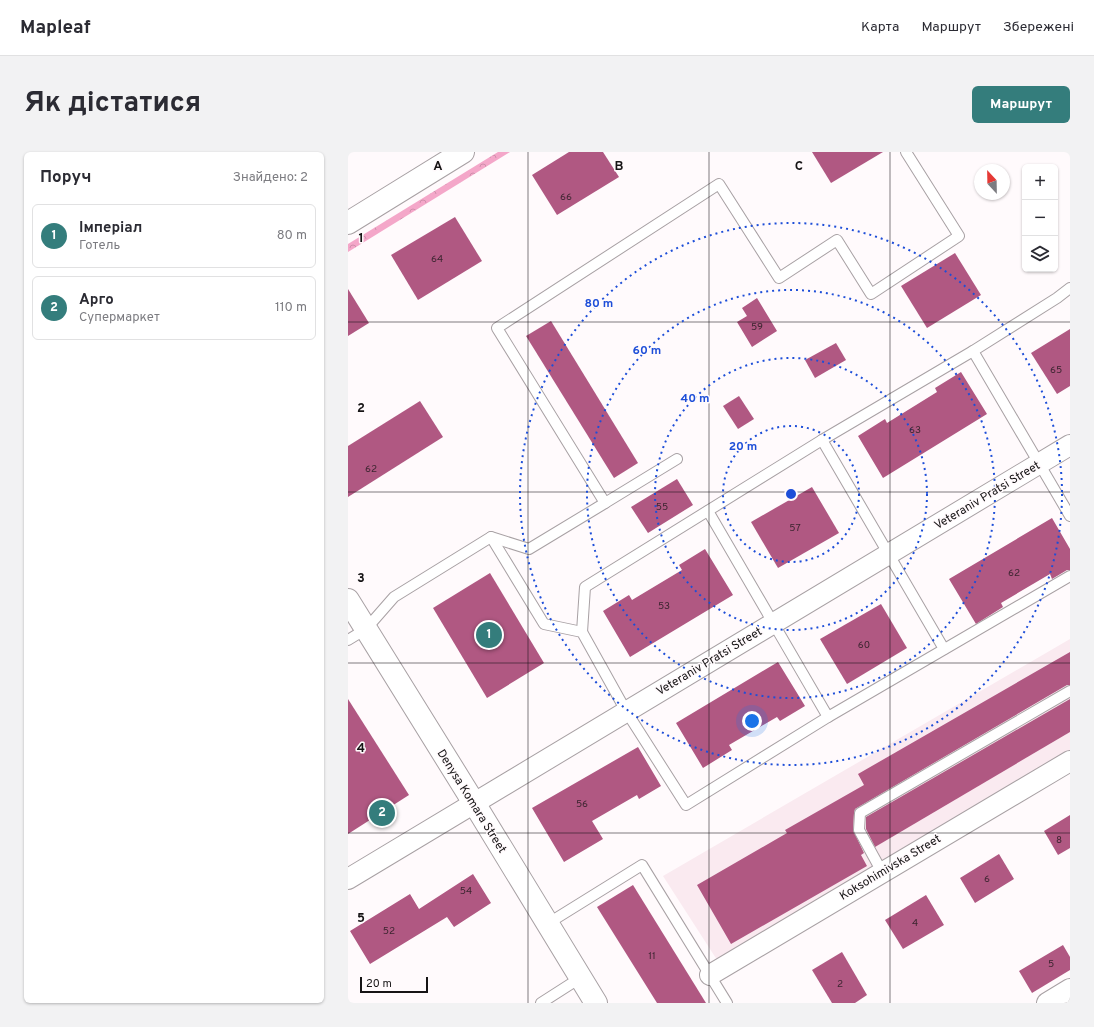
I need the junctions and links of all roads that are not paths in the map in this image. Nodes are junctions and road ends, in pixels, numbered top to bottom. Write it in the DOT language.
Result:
graph roads {
  1 [pos="463,152"];
  2 [pos="906,152"];
  3 [pos="348,223"];
  4 [pos="1070,288"];
  5 [pos="973,351"];
  6 [pos="822,440"];
  7 [pos="1070,445"];
  8 [pos="677,459"];
  9 [pos="1039,463"];
  10 [pos="605,502"];
  11 [pos="708,511"];
  12 [pos="1070,516"];
  13 [pos="491,537"];
  14 [pos="888,554"];
  15 [pos="1070,576"];
  16 [pos="348,600"];
  17 [pos="773,623"];
  18 [pos="582,632"];
  19 [pos="357,635"];
  20 [pos="944,649"];
  21 [pos="1070,691"];
  22 [pos="626,711"];
  23 [pos="828,717"];
  24 [pos="1070,761"];
  25 [pos="474,803"];
  26 [pos="882,872"];
  27 [pos="348,879"];
  28 [pos="548,924"];
  29 [pos="710,975"];
  30 [pos="580,978"];
  31 [pos="1070,989"];
  32 [pos="541,1003"];
  33 [pos="596,1003"];
  34 [pos="727,1003"];
  35 [pos="1047,1003"];
  1 -- 3 [label="street"];
  2 -- 10 [label="lane"];
  4 -- 5 [label="lane"];
  5 -- 6 [label="lane"];
  5 -- 9 [label="lane"];
  6 -- 11 [label="lane"];
  6 -- 14 [label="lane"];
  7 -- 9 [label="street, Veteraniv Pratsi Street"];
  8 -- 10 [label="lane"];
  9 -- 12 [label="lane"];
  9 -- 14 [label="street, Veteraniv Pratsi Street"];
  10 -- 13 [label="lane"];
  11 -- 17 [label="lane"];
  11 -- 18 [label="lane"];
  13 -- 18 [label="lane"];
  13 -- 19 [label="lane"];
  14 -- 17 [label="street, Veteraniv Pratsi Street"];
  14 -- 20 [label="lane"];
  15 -- 20 [label="lane"];
  16 -- 19 [label="street, Denysa Komara Street"];
  17 -- 22 [label="street, Veteraniv Pratsi Street"];
  17 -- 23 [label="lane"];
  18 -- 22 [label="lane"];
  19 -- 25 [label="street, Denysa Komara Street"];
  20 -- 23 [label="lane"];
  21 -- 26 [label="lane"];
  22 -- 23 [label="lane"];
  22 -- 25 [label="street, Veteraniv Pratsi Street"];
  24 -- 26 [label="street, Koksohimivska Street"];
  25 -- 27 [label="street, Veteraniv Pratsi Street"];
  25 -- 28 [label="street, Denysa Komara Street"];
  26 -- 29 [label="street, Koksohimivska Street"];
  28 -- 29 [label="lane"];
  28 -- 30 [label="street, Denysa Komara Street"];
  29 -- 34 [label="lane"];
  30 -- 32 [label="lane"];
  30 -- 33 [label="street, Denysa Komara Street"];
  31 -- 35 [label="street"];
}
